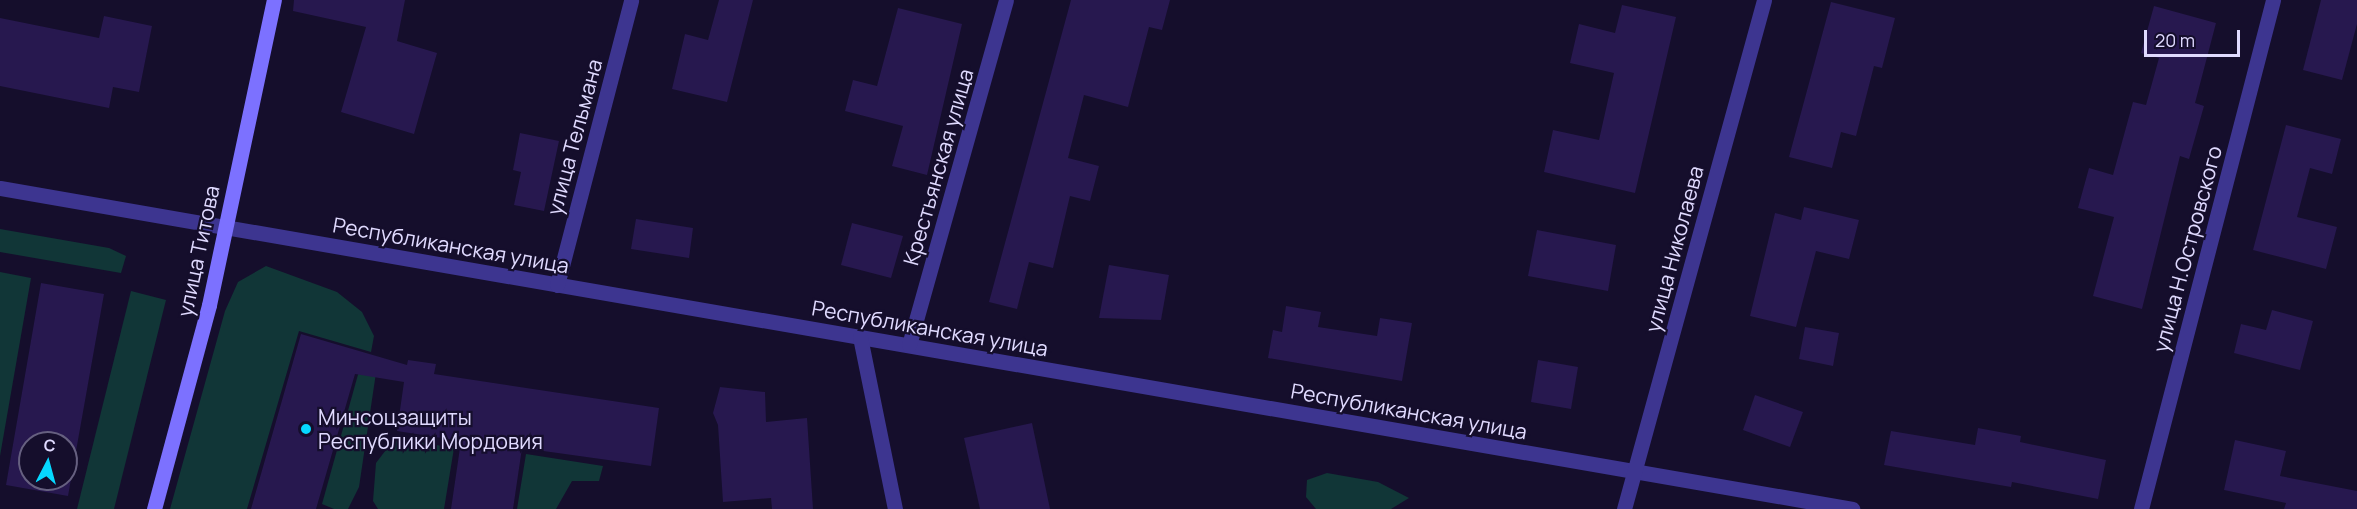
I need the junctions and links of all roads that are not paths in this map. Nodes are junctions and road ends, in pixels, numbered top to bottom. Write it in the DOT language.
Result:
graph roads {
  1 [pos="274,0"];
  2 [pos="631,0"];
  3 [pos="1006,0"];
  4 [pos="1764,0"];
  5 [pos="2273,0"];
  6 [pos="0,188"];
  7 [pos="224,227"];
  8 [pos="557,285"];
  9 [pos="860,337"];
  10 [pos="909,345"];
  11 [pos="1635,471"];
  12 [pos="154,509"];
  13 [pos="895,509"];
  14 [pos="1624,509"];
  15 [pos="1852,509"];
  16 [pos="2141,509"];
  1 -- 7 [label="main road, улица Титова"];
  2 -- 8 [label="street, улица Тельмана"];
  3 -- 10 [label="street, Крестьянская улица"];
  4 -- 11 [label="street, улица Николаева"];
  5 -- 16 [label="street, улица Н.Островского"];
  6 -- 7 [label="street, Республиканская улица"];
  7 -- 8 [label="street, Республиканская улица"];
  7 -- 12 [label="main road, улица Титова"];
  8 -- 9 [label="street, Республиканская улица"];
  9 -- 10 [label="street, Республиканская улица"];
  9 -- 13 [label="street"];
  10 -- 11 [label="street, Республиканская улица"];
  11 -- 14 [label="street, улица Николаева"];
  11 -- 15 [label="street, Республиканская улица"];
}
